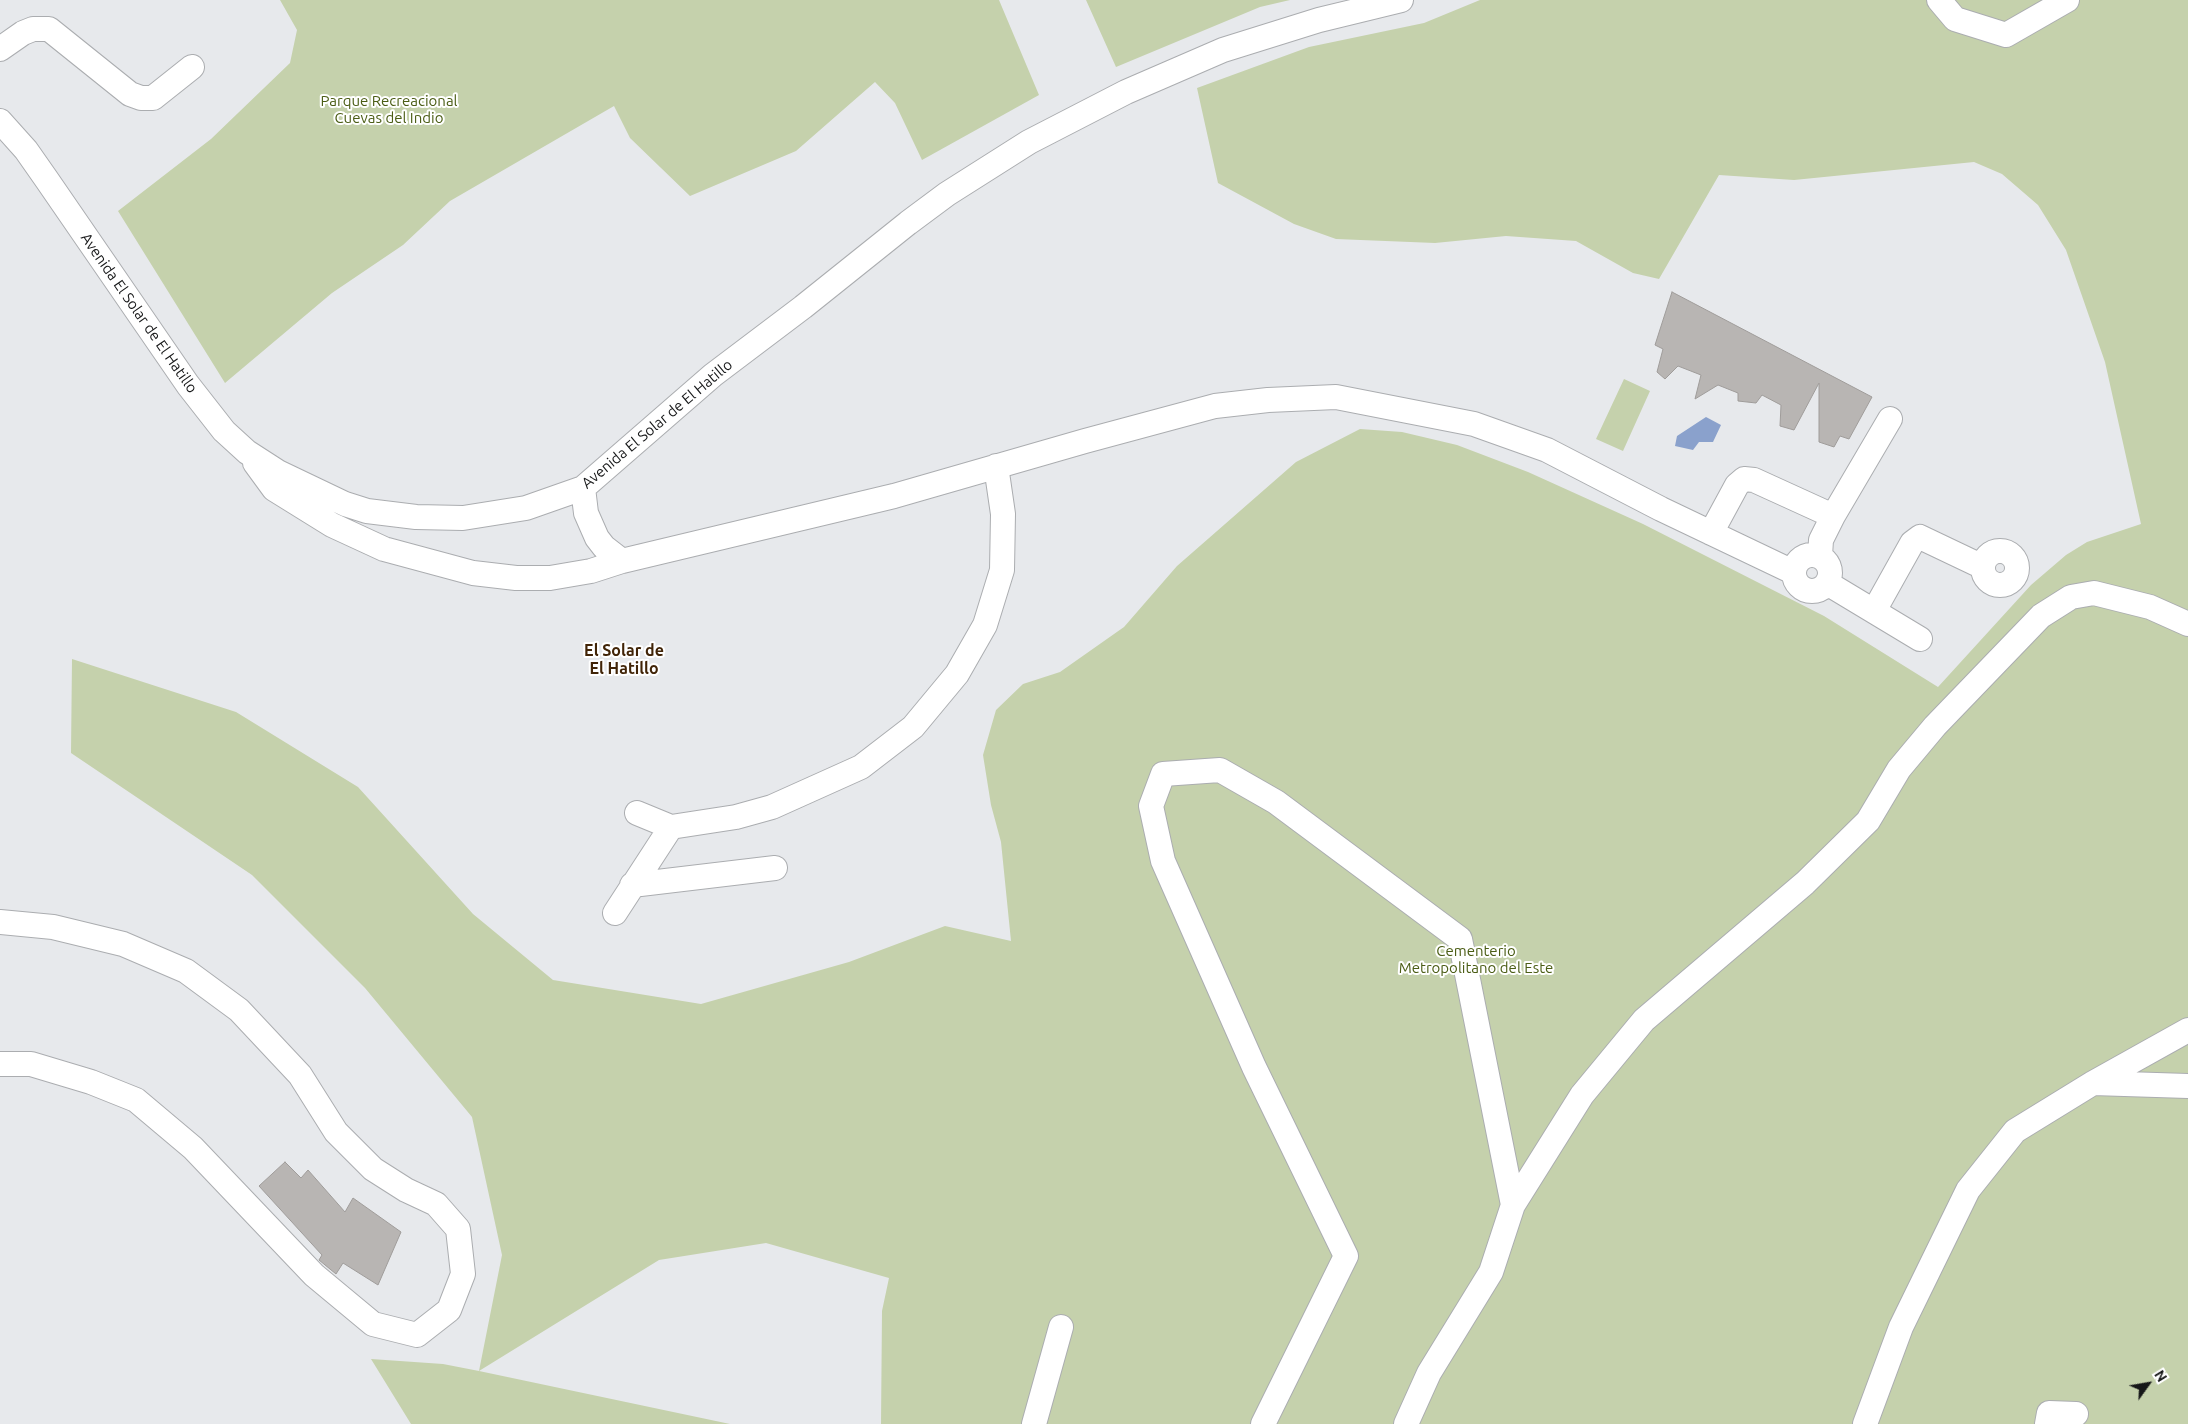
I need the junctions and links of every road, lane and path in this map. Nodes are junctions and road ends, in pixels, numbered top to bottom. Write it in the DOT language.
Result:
graph roads {
  1 [pos="1401,0"];
  2 [pos="1939,0"];
  3 [pos="2067,0"];
  4 [pos="0,49"];
  5 [pos="192,67"];
  6 [pos="0,121"];
  7 [pos="1890,419"];
  8 [pos="247,452"];
  9 [pos="996,466"];
  10 [pos="583,488"];
  11 [pos="1833,516"];
  12 [pos="1711,533"];
  13 [pos="1820,556"];
  14 [pos="622,561"];
  15 [pos="1983,567"];
  16 [pos="1793,572"];
  17 [pos="1827,583"];
  18 [pos="1874,611"];
  19 [pos="2188,624"];
  20 [pos="1920,639"];
  21 [pos="637,813"];
  22 [pos="671,827"];
  23 [pos="775,868"];
  24 [pos="632,885"];
  25 [pos="615,913"];
  26 [pos="0,922"];
  27 [pos="2188,1030"];
  28 [pos="0,1064"];
  29 [pos="2093,1083"];
  30 [pos="2188,1086"];
  31 [pos="1513,1205"];
  32 [pos="1061,1328"];
  33 [pos="2076,1414"];
  34 [pos="1034,1424"];
  35 [pos="1263,1424"];
  36 [pos="1406,1424"];
  37 [pos="1865,1424"];
  38 [pos="2047,1424"];
  1 -- 10 [label="street, Avenida El Solar de El Hatillo"];
  2 -- 3 [label="street"];
  4 -- 5 [label="street"];
  6 -- 8 [label="street, Avenida El Solar de El Hatillo"];
  7 -- 11 [label="street"];
  8 -- 10 [label="street, Avenida El Solar de El Hatillo"];
  8 -- 14 [label="street"];
  9 -- 12 [label="street"];
  9 -- 14 [label="street"];
  9 -- 22 [label="street"];
  10 -- 14 [label="street"];
  11 -- 12 [label="street"];
  11 -- 13 [label="street"];
  12 -- 16 [label="street"];
  13 -- 16 [label="street"];
  13 -- 17 [label="street"];
  15 -- 18 [label="street"];
  16 -- 17 [label="street"];
  17 -- 18 [label="street"];
  18 -- 20 [label="street"];
  19 -- 31 [label="street"];
  21 -- 22 [label="street"];
  22 -- 24 [label="street"];
  23 -- 24 [label="street"];
  24 -- 25 [label="street"];
  26 -- 28 [label="street"];
  27 -- 29 [label="street"];
  29 -- 30 [label="street"];
  29 -- 37 [label="street"];
  31 -- 35 [label="street"];
  31 -- 36 [label="street"];
  32 -- 34 [label="street"];
  33 -- 38 [label="street"];
}
